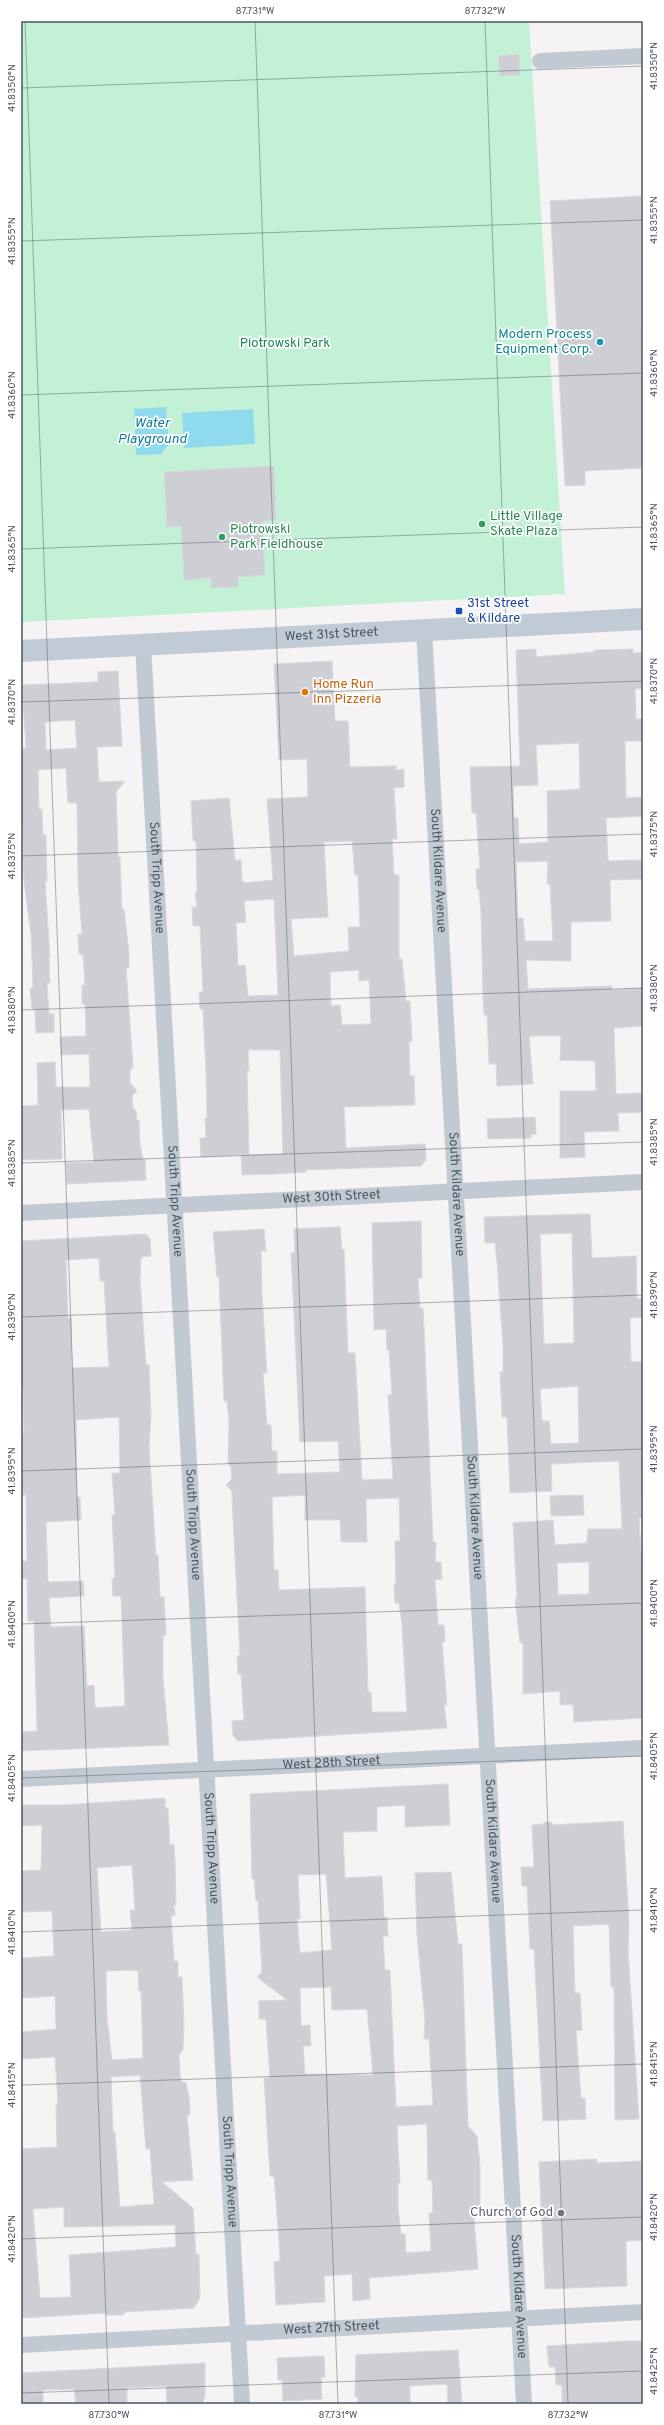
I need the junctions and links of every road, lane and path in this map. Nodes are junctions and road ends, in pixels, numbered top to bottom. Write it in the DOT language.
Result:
graph roads {
  1 [pos="643,56"];
  2 [pos="540,61"];
  3 [pos="643,619"];
  4 [pos="424,630"];
  5 [pos="143,645"];
  6 [pos="21,651"];
  7 [pos="643,1182"];
  8 [pos="456,1191"];
  9 [pos="175,1205"];
  10 [pos="21,1213"];
  11 [pos="643,1748"];
  12 [pos="487,1755"];
  13 [pos="207,1770"];
  14 [pos="21,1779"];
  15 [pos="643,2312"];
  16 [pos="519,2319"];
  17 [pos="238,2334"];
  18 [pos="21,2345"];
  19 [pos="242,2404"];
  20 [pos="524,2404"];
  1 -- 2 [label="street"];
  3 -- 4 [label="main road, West 31st Street"];
  4 -- 5 [label="main road, West 31st Street"];
  4 -- 8 [label="street, South Kildare Avenue"];
  5 -- 6 [label="main road, West 31st Street"];
  5 -- 9 [label="street, South Tripp Avenue"];
  7 -- 8 [label="street, West 30th Street"];
  8 -- 9 [label="street, West 30th Street"];
  8 -- 12 [label="street, South Kildare Avenue"];
  9 -- 10 [label="street, West 30th Street"];
  9 -- 13 [label="street, South Tripp Avenue"];
  11 -- 12 [label="street, West 28th Street"];
  12 -- 13 [label="street, West 28th Street"];
  12 -- 16 [label="street, South Kildare Avenue"];
  13 -- 14 [label="street, West 28th Street"];
  13 -- 17 [label="street, South Tripp Avenue"];
  15 -- 16 [label="street, West 27th Street"];
  16 -- 17 [label="street, West 27th Street"];
  16 -- 20 [label="street, South Kildare Avenue"];
  17 -- 18 [label="street, West 27th Street"];
  17 -- 19 [label="street, South Tripp Avenue"];
}
